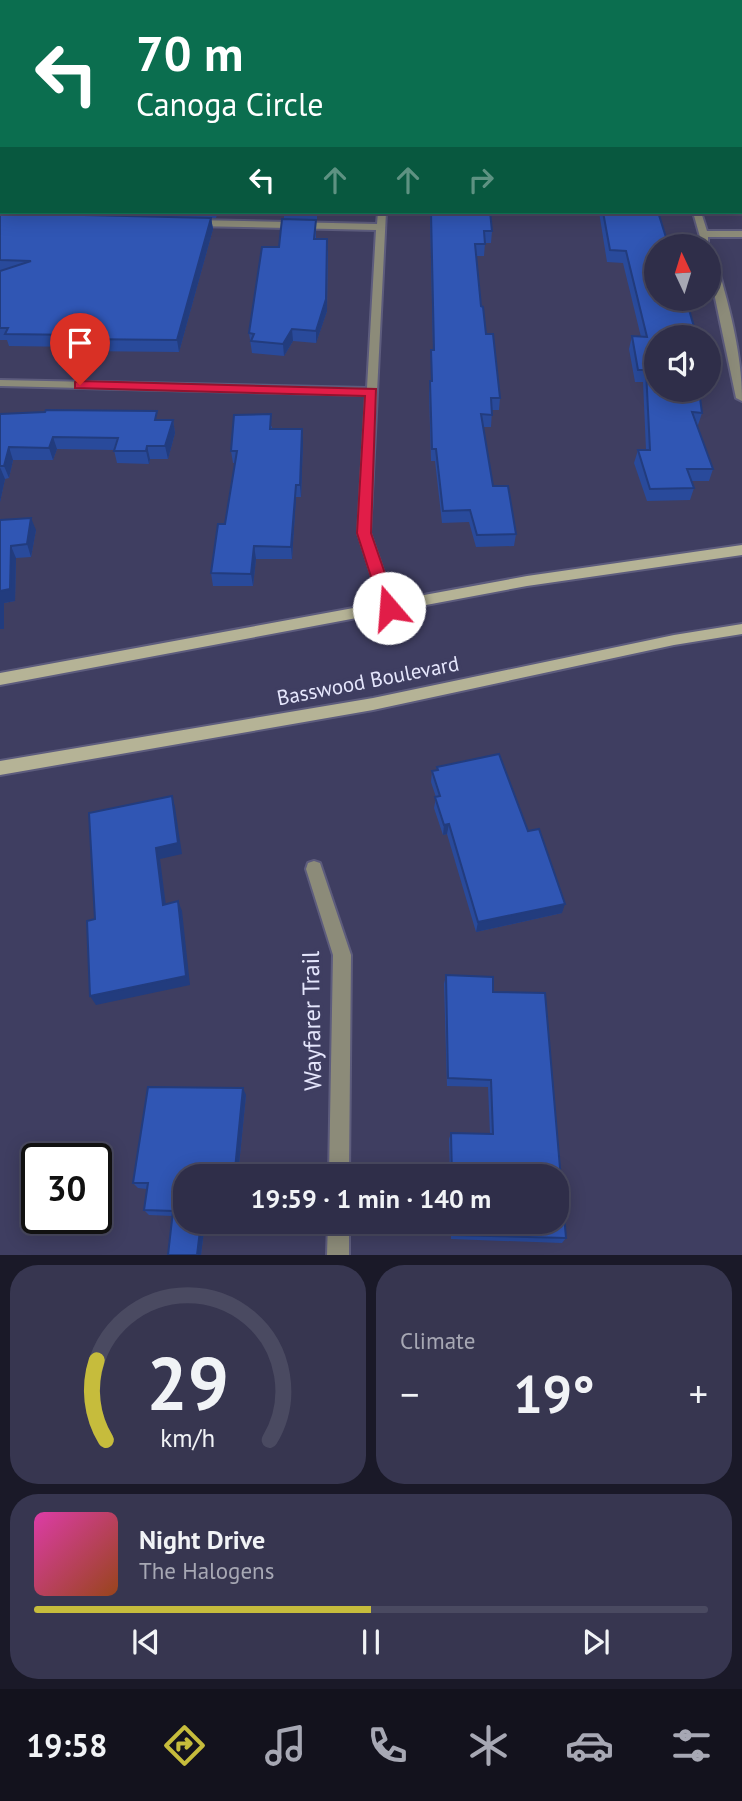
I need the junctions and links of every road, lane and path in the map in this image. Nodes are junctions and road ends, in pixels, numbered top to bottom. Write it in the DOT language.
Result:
graph roads {
  1 [pos="382,214"];
  2 [pos="698,214"];
  3 [pos="177,223"];
  4 [pos="381,227"];
  5 [pos="703,234"];
  6 [pos="721,234"];
  7 [pos="742,234"];
  8 [pos="721,296"];
  9 [pos="0,383"];
  10 [pos="372,392"];
  11 [pos="742,398"];
  12 [pos="742,550"];
  13 [pos="389,608"];
  14 [pos="742,629"];
  15 [pos="0,678"];
  16 [pos="0,768"];
  17 [pos="314,869"];
  18 [pos="340,1164"];
  19 [pos="339,1234"];
  20 [pos="338,1255"];
  1 -- 4 [label="street"];
  2 -- 5 [label="street"];
  3 -- 4 [label="street"];
  4 -- 10 [label="street"];
  6 -- 7 [label="street"];
  8 -- 11 [label="street"];
  9 -- 10 [label="street"];
  10 -- 13 [label="street"];
  12 -- 13 [label="main road"];
  13 -- 15 [label="main road"];
  14 -- 16 [label="main road, Basswood Boulevard"];
  17 -- 18 [label="street, Wayfarer Trail"];
  19 -- 20 [label="street"];
}
